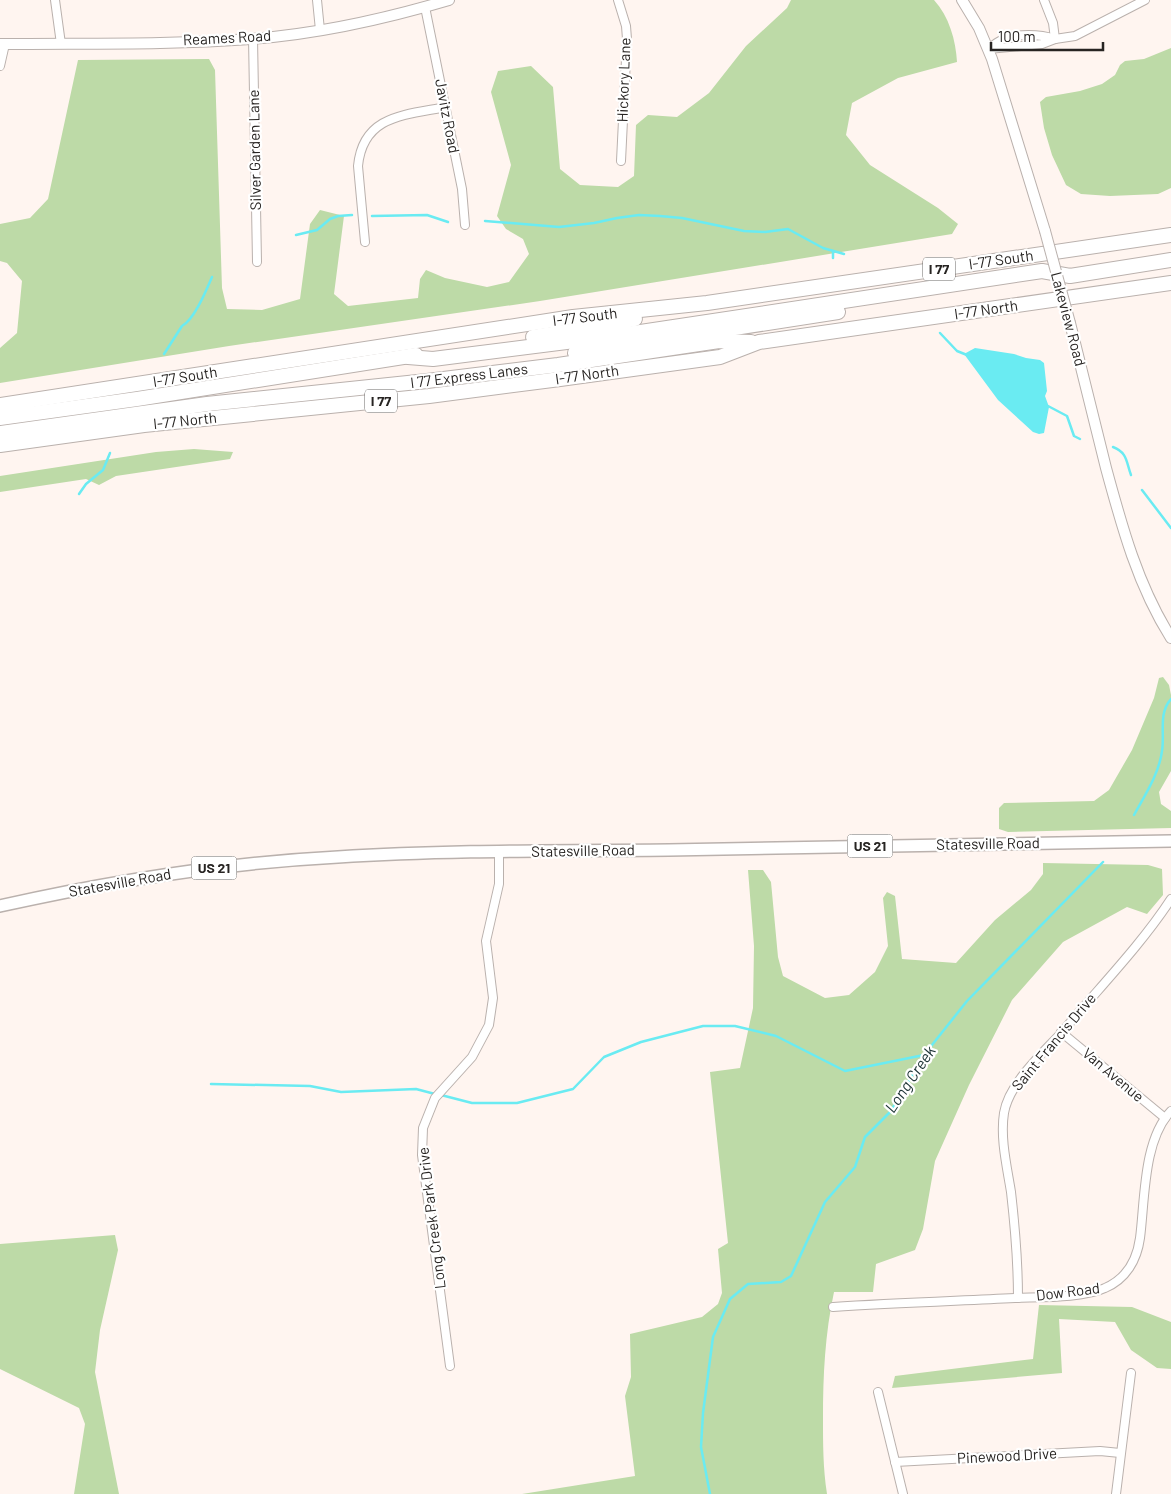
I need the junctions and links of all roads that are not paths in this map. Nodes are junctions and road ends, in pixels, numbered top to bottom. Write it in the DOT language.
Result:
graph roads {
  1 [pos="55,0"];
  2 [pos="317,0"];
  3 [pos="449,0"];
  4 [pos="618,0"];
  5 [pos="962,0"];
  6 [pos="1044,0"];
  7 [pos="1146,0"];
  8 [pos="425,7"];
  9 [pos="320,30"];
  10 [pos="252,38"];
  11 [pos="1055,39"];
  12 [pos="2,44"];
  13 [pos="61,44"];
  14 [pos="988,49"];
  15 [pos="0,66"];
  16 [pos="446,107"];
  17 [pos="621,161"];
  18 [pos="464,225"];
  19 [pos="1171,235"];
  20 [pos="364,242"];
  21 [pos="1171,251"];
  22 [pos="1171,260"];
  23 [pos="257,262"];
  24 [pos="1090,268"];
  25 [pos="1056,273"];
  26 [pos="1022,278"];
  27 [pos="1171,283"];
  28 [pos="706,303"];
  29 [pos="759,342"];
  30 [pos="408,357"];
  31 [pos="437,380"];
  32 [pos="0,405"];
  33 [pos="0,418"];
  34 [pos="0,434"];
  35 [pos="0,445"];
  36 [pos="1171,638"];
  37 [pos="1171,841"];
  38 [pos="499,852"];
  39 [pos="1171,899"];
  40 [pos="0,906"];
  41 [pos="1061,1032"];
  42 [pos="1171,1111"];
  43 [pos="1165,1118"];
  44 [pos="1018,1298"];
  45 [pos="833,1307"];
  46 [pos="450,1366"];
  47 [pos="1131,1373"];
  48 [pos="878,1392"];
  49 [pos="1120,1453"];
  50 [pos="895,1462"];
  51 [pos="903,1494"];
  52 [pos="1116,1494"];
  1 -- 13 [label="street"];
  2 -- 9 [label="street"];
  3 -- 8 [label="main road, Reames Road"];
  4 -- 17 [label="street, Hickory Lane"];
  5 -- 14 [label="main road, Lakeview Road"];
  6 -- 11 [label="street"];
  7 -- 11 [label="street"];
  8 -- 9 [label="main road, Reames Road"];
  8 -- 16 [label="street, Javitz Road"];
  9 -- 10 [label="main road, Reames Road"];
  10 -- 13 [label="main road, Reames Road"];
  10 -- 23 [label="street, Silver Garden Lane"];
  11 -- 14 [label="street"];
  12 -- 13 [label="main road, Reames Road"];
  12 -- 15 [label="street"];
  14 -- 25 [label="main road, Lakeview Road, bridge"];
  16 -- 18 [label="street, Javitz Road"];
  16 -- 20 [label="street"];
  19 -- 28 [label="highway, I-77 South / I 77"];
  21 -- 24 [label="highway"];
  22 -- 24 [label="highway"];
  24 -- 25 [label="highway"];
  25 -- 26 [label="highway"];
  25 -- 36 [label="main road, Lakeview Road, bridge"];
  26 -- 30 [label="highway"];
  26 -- 31 [label="highway"];
  27 -- 29 [label="highway, I-77 North / I 77"];
  28 -- 30 [label="highway, I 77 Express Lanes / I 77"];
  28 -- 32 [label="highway, I-77 South / I 77"];
  29 -- 31 [label="highway, I 77 Express Lanes / I 77"];
  29 -- 35 [label="highway, I-77 North / I 77"];
  30 -- 33 [label="highway, I 77 Express Lanes / I 77"];
  31 -- 34 [label="highway, I 77 Express Lanes / I 77"];
  37 -- 38 [label="main road, Statesville Road / US 21"];
  38 -- 40 [label="main road, Statesville Road / US 21"];
  38 -- 46 [label="street, Long Creek Park Drive"];
  39 -- 41 [label="street, Saint Francis Drive"];
  41 -- 43 [label="street, Van Avenue"];
  41 -- 44 [label="street, Saint Francis Drive"];
  42 -- 43 [label="street, Dow Road"];
  43 -- 44 [label="street, Dow Road"];
  44 -- 45 [label="street, Dow Road"];
  47 -- 49 [label="street"];
  48 -- 50 [label="street"];
  49 -- 50 [label="street, Pinewood Drive"];
  49 -- 52 [label="street"];
  50 -- 51 [label="street"];
}
